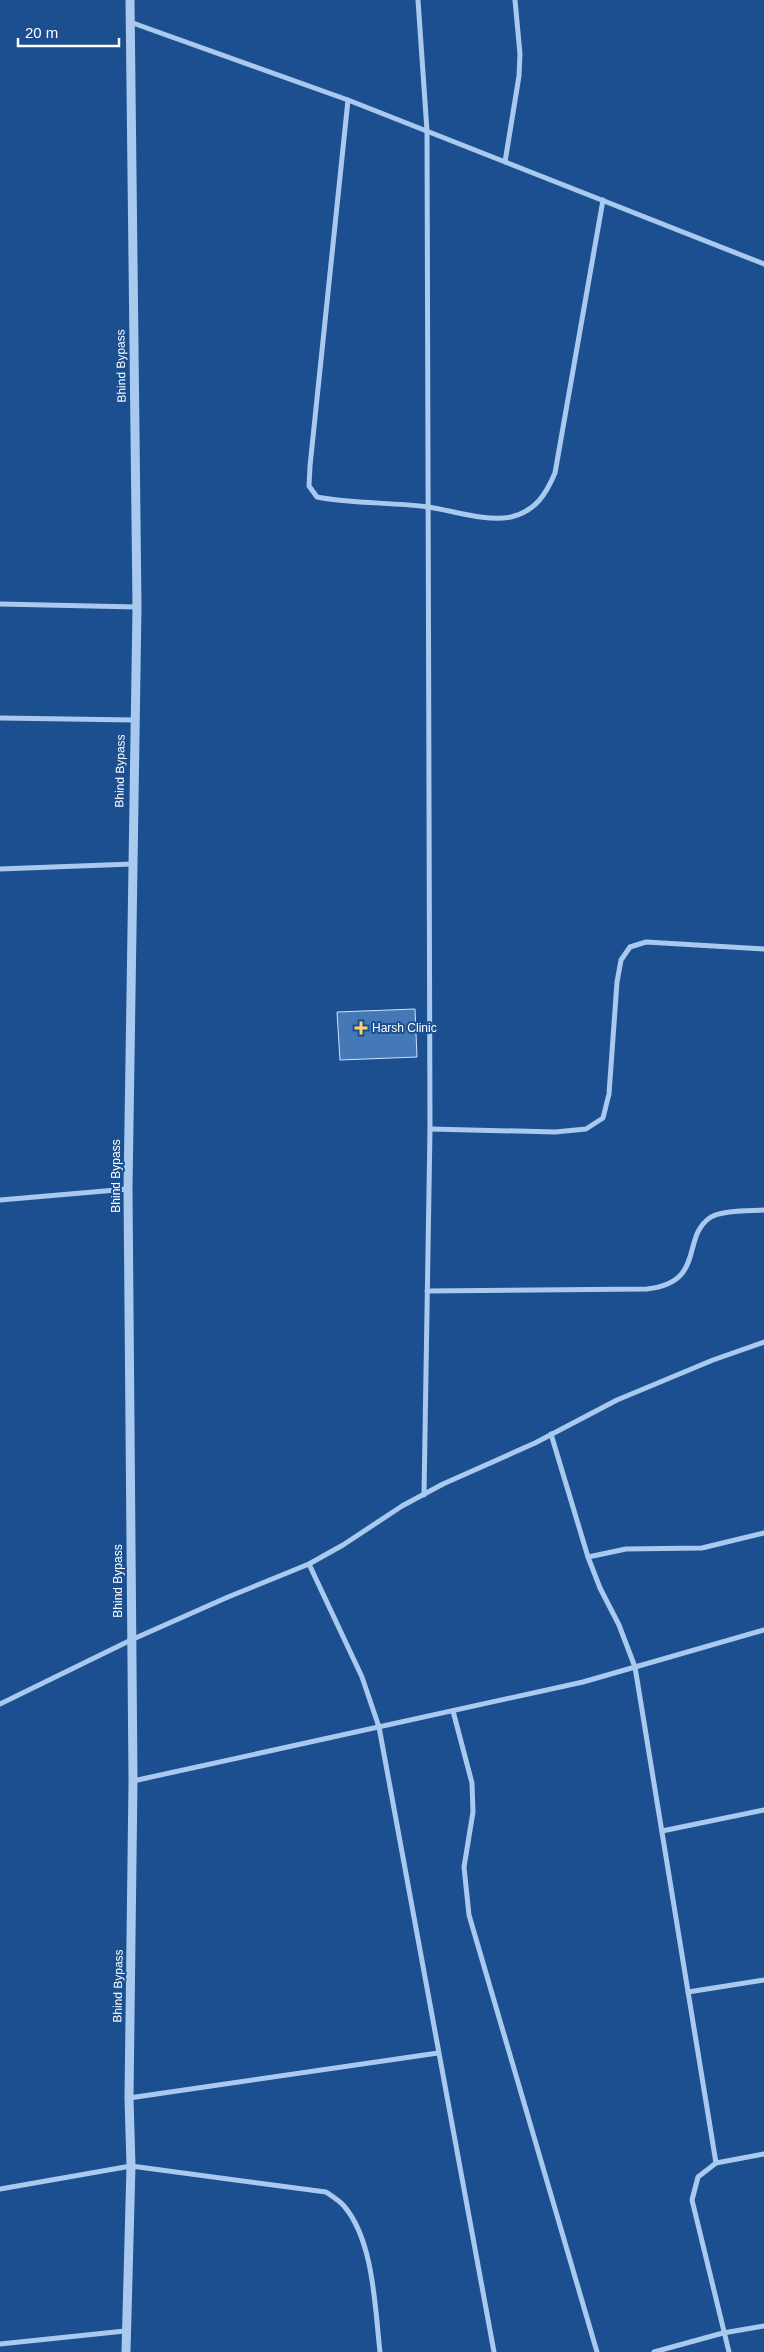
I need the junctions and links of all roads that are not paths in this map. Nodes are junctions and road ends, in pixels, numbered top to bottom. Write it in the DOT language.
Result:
graph roads {
  1 [pos="130,0"];
  2 [pos="418,0"];
  3 [pos="515,0"];
  4 [pos="130,22"];
  5 [pos="348,100"];
  6 [pos="427,131"];
  7 [pos="506,162"];
  8 [pos="603,200"];
  9 [pos="764,264"];
  10 [pos="428,507"];
  11 [pos="0,604"];
  12 [pos="137,607"];
  13 [pos="0,718"];
  14 [pos="134,720"];
  15 [pos="132,864"];
  16 [pos="0,869"];
  17 [pos="764,949"];
  18 [pos="430,1129"];
  19 [pos="128,1189"];
  20 [pos="0,1200"];
  21 [pos="764,1210"];
  22 [pos="427,1291"];
  23 [pos="764,1342"];
  24 [pos="551,1434"];
  25 [pos="424,1495"];
  26 [pos="764,1533"];
  27 [pos="588,1557"];
  28 [pos="309,1564"];
  29 [pos="764,1630"];
  30 [pos="131,1640"];
  31 [pos="635,1667"];
  32 [pos="0,1704"];
  33 [pos="453,1711"];
  34 [pos="379,1727"];
  35 [pos="133,1781"];
  36 [pos="764,1810"];
  37 [pos="662,1831"];
  38 [pos="764,1980"];
  39 [pos="688,1992"];
  40 [pos="438,2053"];
  41 [pos="129,2098"];
  42 [pos="764,2154"];
  43 [pos="716,2164"];
  44 [pos="131,2166"];
  45 [pos="0,2189"];
  46 [pos="764,2326"];
  47 [pos="125,2331"];
  48 [pos="723,2333"];
  49 [pos="0,2344"];
  50 [pos="126,2352"];
  51 [pos="380,2352"];
  52 [pos="494,2352"];
  53 [pos="598,2352"];
  54 [pos="654,2352"];
  55 [pos="729,2352"];
  1 -- 4 [label="street, Bhind Bypass"];
  2 -- 6 [label="street"];
  3 -- 7 [label="street"];
  4 -- 5 [label="street"];
  4 -- 12 [label="street, Bhind Bypass"];
  5 -- 6 [label="street"];
  5 -- 10 [label="street"];
  6 -- 7 [label="street"];
  6 -- 10 [label="street"];
  7 -- 8 [label="street"];
  8 -- 9 [label="street"];
  8 -- 10 [label="street"];
  10 -- 18 [label="street"];
  11 -- 12 [label="street"];
  12 -- 14 [label="street, Bhind Bypass"];
  13 -- 14 [label="street"];
  14 -- 15 [label="street, Bhind Bypass"];
  15 -- 16 [label="street"];
  15 -- 19 [label="street, Bhind Bypass"];
  17 -- 18 [label="street"];
  18 -- 22 [label="street"];
  19 -- 20 [label="street"];
  19 -- 30 [label="street, Bhind Bypass"];
  21 -- 22 [label="street"];
  22 -- 25 [label="street"];
  23 -- 24 [label="street"];
  24 -- 25 [label="street"];
  24 -- 27 [label="street"];
  25 -- 28 [label="street"];
  26 -- 27 [label="street"];
  27 -- 31 [label="street"];
  28 -- 30 [label="street"];
  28 -- 34 [label="street"];
  29 -- 31 [label="street"];
  30 -- 32 [label="street"];
  30 -- 35 [label="street, Bhind Bypass"];
  31 -- 33 [label="street"];
  31 -- 37 [label="street"];
  33 -- 34 [label="street"];
  33 -- 53 [label="street"];
  34 -- 35 [label="street"];
  34 -- 40 [label="street"];
  35 -- 41 [label="street, Bhind Bypass"];
  36 -- 37 [label="street"];
  37 -- 39 [label="street"];
  38 -- 39 [label="street"];
  39 -- 43 [label="street"];
  40 -- 41 [label="street"];
  40 -- 52 [label="street"];
  41 -- 44 [label="street, Bhind Bypass"];
  42 -- 43 [label="street"];
  43 -- 48 [label="street"];
  44 -- 45 [label="street"];
  44 -- 47 [label="street, Bhind Bypass"];
  44 -- 51 [label="street"];
  46 -- 48 [label="street"];
  47 -- 49 [label="street"];
  47 -- 50 [label="street, Bhind Bypass"];
  48 -- 54 [label="street"];
  48 -- 55 [label="street"];
}
